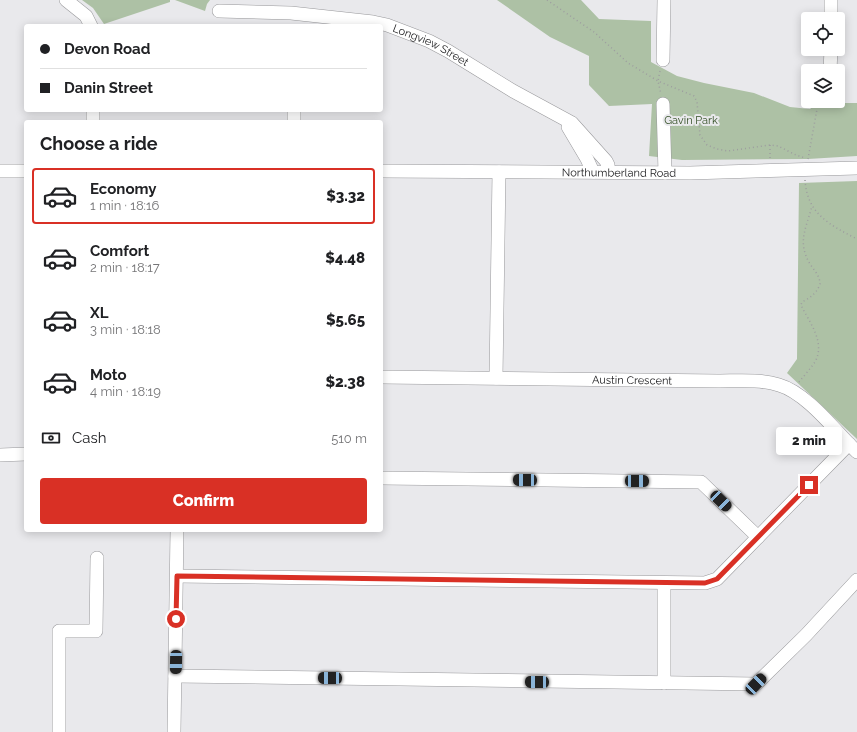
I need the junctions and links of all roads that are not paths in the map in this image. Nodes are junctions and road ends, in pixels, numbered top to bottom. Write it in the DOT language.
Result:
graph roads {
  1 [pos="66,0"];
  2 [pos="664,0"];
  3 [pos="831,0"];
  4 [pos="219,11"];
  5 [pos="831,12"];
  6 [pos="291,20"];
  7 [pos="90,24"];
  8 [pos="382,24"];
  9 [pos="383,24"];
  10 [pos="663,60"];
  11 [pos="663,104"];
  12 [pos="557,116"];
  13 [pos="857,168"];
  14 [pos="0,171"];
  15 [pos="24,171"];
  16 [pos="383,171"];
  17 [pos="499,172"];
  18 [pos="593,172"];
  19 [pos="609,172"];
  20 [pos="665,173"];
  21 [pos="383,377"];
  22 [pos="496,378"];
  23 [pos="853,448"];
  24 [pos="24,454"];
  25 [pos="0,455"];
  26 [pos="383,478"];
  27 [pos="177,532"];
  28 [pos="758,537"];
  29 [pos="97,558"];
  30 [pos="177,576"];
  31 [pos="857,580"];
  32 [pos="664,582"];
  33 [pos="176,676"];
  34 [pos="664,683"];
  35 [pos="60,732"];
  36 [pos="174,732"];
  1 -- 7 [label="street"];
  2 -- 10 [label="street"];
  3 -- 5 [label="street"];
  4 -- 6 [label="street, Longview Street"];
  6 -- 8 [label="street, Longview Street"];
  9 -- 12 [label="street, Longview Street"];
  11 -- 20 [label="street"];
  12 -- 18 [label="street, Longview Street"];
  12 -- 19 [label="street, Longview Street"];
  13 -- 20 [label="street, Northumberland Road"];
  14 -- 15 [label="street"];
  16 -- 17 [label="street, Northumberland Road"];
  17 -- 18 [label="street, Northumberland Road"];
  17 -- 22 [label="street"];
  18 -- 19 [label="street, Northumberland Road"];
  19 -- 20 [label="street, Northumberland Road"];
  21 -- 22 [label="street, Austin Crescent"];
  22 -- 23 [label="street, Austin Crescent"];
  23 -- 28 [label="street"];
  24 -- 25 [label="street"];
  26 -- 28 [label="street"];
  27 -- 30 [label="street"];
  28 -- 32 [label="street"];
  29 -- 35 [label="street"];
  30 -- 32 [label="street"];
  30 -- 33 [label="street"];
  31 -- 34 [label="street"];
  32 -- 34 [label="street"];
  33 -- 34 [label="street"];
  33 -- 36 [label="street"];
}
